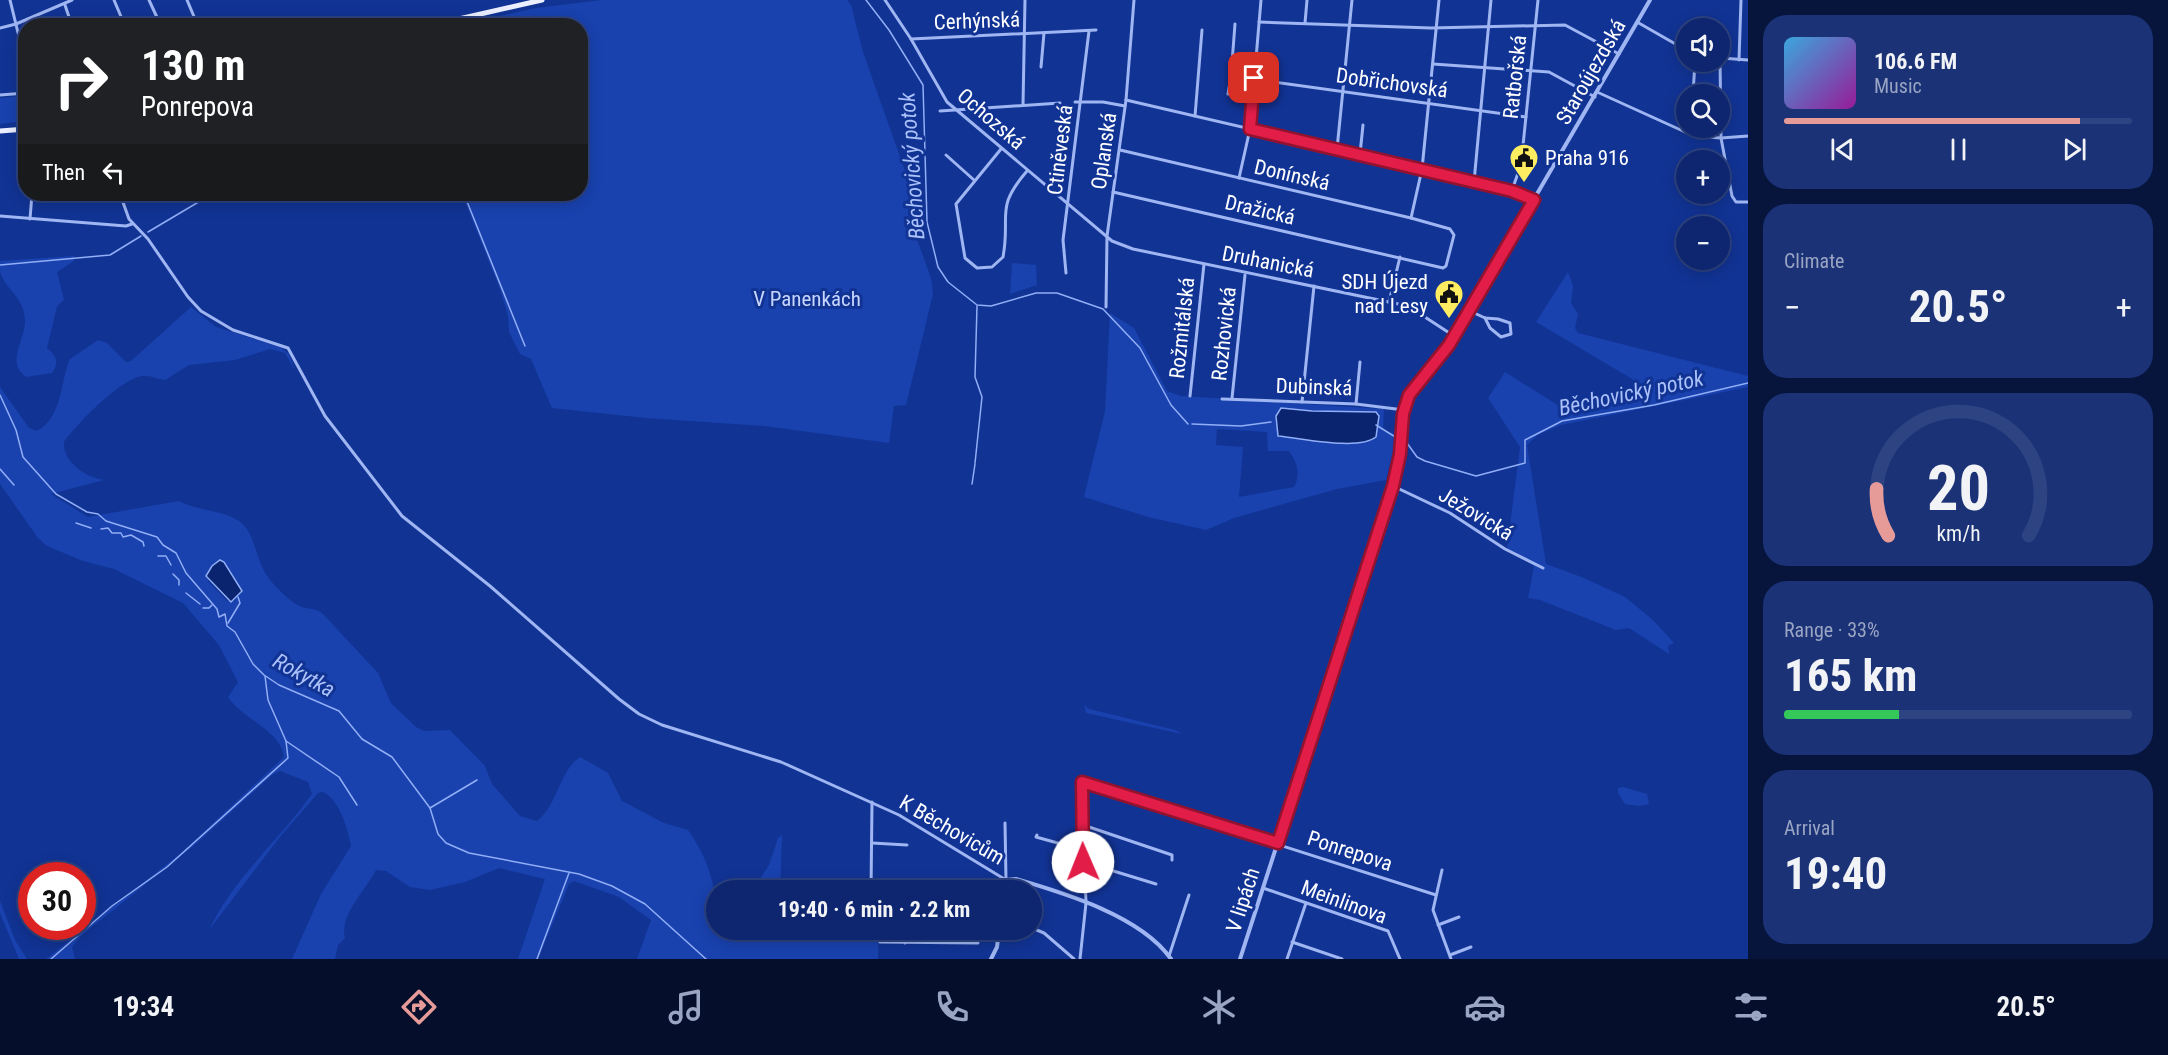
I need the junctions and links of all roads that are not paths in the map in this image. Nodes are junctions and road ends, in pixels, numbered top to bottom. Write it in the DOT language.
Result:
graph roads {
  1 [pos="10,0"];
  2 [pos="72,0"];
  3 [pos="114,0"];
  4 [pos="149,0"];
  5 [pos="187,0"];
  6 [pos="542,0"];
  7 [pos="885,0"];
  8 [pos="1024,0"];
  9 [pos="1134,0"];
  10 [pos="1261,0"];
  11 [pos="1307,0"];
  12 [pos="1352,0"];
  13 [pos="1439,0"];
  14 [pos="1491,0"];
  15 [pos="1538,0"];
  16 [pos="1650,0"];
  17 [pos="1741,0"];
  18 [pos="65,4"];
  19 [pos="31,18"];
  20 [pos="69,18"];
  21 [pos="122,18"];
  22 [pos="157,18"];
  23 [pos="195,18"];
  24 [pos="463,18"];
  25 [pos="1259,22"];
  26 [pos="1637,22"];
  27 [pos="1305,23"];
  28 [pos="16,24"];
  29 [pos="1234,24"];
  30 [pos="1349,25"];
  31 [pos="1536,25"];
  32 [pos="1436,26"];
  33 [pos="1488,27"];
  34 [pos="0,28"];
  35 [pos="1096,30"];
  36 [pos="1202,30"];
  37 [pos="1089,31"];
  38 [pos="1044,33"];
  39 [pos="1024,34"];
  40 [pos="18,39"];
  41 [pos="911,39"];
  42 [pos="1676,44"];
  43 [pos="1619,54"];
  44 [pos="1730,59"];
  45 [pos="1739,60"];
  46 [pos="1748,60"];
  47 [pos="1433,64"];
  48 [pos="1484,66"];
  49 [pos="1041,67"];
  50 [pos="1531,70"];
  51 [pos="1231,76"];
  52 [pos="1254,78"];
  53 [pos="1343,91"];
  54 [pos="18,93"];
  55 [pos="0,94"];
  56 [pos="1228,94"];
  57 [pos="1596,95"];
  58 [pos="1126,100"];
  59 [pos="1076,102"];
  60 [pos="1082,102"];
  61 [pos="1060,103"];
  62 [pos="1429,103"];
  63 [pos="1023,105"];
  64 [pos="1125,106"];
  65 [pos="955,110"];
  66 [pos="940,111"];
  67 [pos="1480,111"];
  68 [pos="1195,116"];
  69 [pos="1526,117"];
  70 [pos="1363,125"];
  71 [pos="1676,128"];
  72 [pos="1250,129"];
  73 [pos="18,130"];
  74 [pos="0,131"];
  75 [pos="1748,136"];
  76 [pos="1730,137"];
  77 [pos="1721,138"];
  78 [pos="1001,149"];
  79 [pos="1337,149"];
  80 [pos="1119,150"];
  81 [pos="1360,154"];
  82 [pos="946,155"];
  83 [pos="1422,169"];
  84 [pos="1027,171"];
  85 [pos="1239,178"];
  86 [pos="974,180"];
  87 [pos="1473,182"];
  88 [pos="1512,191"];
  89 [pos="1113,192"];
  90 [pos="1534,200"];
  91 [pos="31,201"];
  92 [pos="123,201"];
  93 [pos="1748,202"];
  94 [pos="1068,205"];
  95 [pos="0,216"];
  96 [pos="1411,218"];
  97 [pos="30,219"];
  98 [pos="133,224"];
  99 [pos="1107,236"];
  100 [pos="1454,236"];
  101 [pos="1400,257"];
  102 [pos="1204,264"];
  103 [pos="1066,273"];
  104 [pos="1245,274"];
  105 [pos="1314,286"];
  106 [pos="1389,303"];
  107 [pos="1106,307"];
  108 [pos="1470,311"];
  109 [pos="1485,318"];
  110 [pos="1455,337"];
  111 [pos="1360,362"];
  112 [pos="1190,396"];
  113 [pos="1232,398"];
  114 [pos="1222,399"];
  115 [pos="1302,402"];
  116 [pos="1356,404"];
  117 [pos="1404,410"];
  118 [pos="1396,473"];
  119 [pos="1393,486"];
  120 [pos="1543,568"];
  121 [pos="872,802"];
  122 [pos="1005,823"];
  123 [pos="1083,825"];
  124 [pos="1037,835"];
  125 [pos="872,843"];
  126 [pos="1278,843"];
  127 [pos="907,844"];
  128 [pos="1083,850"];
  129 [pos="1172,860"];
  130 [pos="1083,862"];
  131 [pos="1442,870"];
  132 [pos="871,880"];
  133 [pos="1006,880"];
  134 [pos="1019,880"];
  135 [pos="1156,884"];
  136 [pos="1042,888"];
  137 [pos="1263,888"];
  138 [pos="1189,895"];
  139 [pos="1436,895"];
  140 [pos="1086,903"];
  141 [pos="1306,903"];
  142 [pos="1459,917"];
  143 [pos="1438,925"];
  144 [pos="1042,932"];
  145 [pos="905,940"];
  146 [pos="996,940"];
  147 [pos="880,942"];
  148 [pos="1292,942"];
  149 [pos="905,943"];
  150 [pos="978,943"];
  151 [pos="1470,946"];
  152 [pos="1170,957"];
  153 [pos="1451,957"];
  154 [pos="992,958"];
  155 [pos="1074,959"];
  156 [pos="1080,959"];
  157 [pos="1240,959"];
  158 [pos="1287,959"];
  159 [pos="1342,959"];
  160 [pos="1400,959"];
  1 -- 28 [label="street"];
  2 -- 18 [label="street"];
  3 -- 21 [label="street"];
  4 -- 22 [label="street"];
  5 -- 23 [label="street"];
  6 -- 24 [label="main road"];
  7 -- 41 [label="street, Ochozská"];
  8 -- 39 [label="street"];
  9 -- 58 [label="street, Oplanská"];
  10 -- 25 [label="street"];
  11 -- 27 [label="street"];
  12 -- 30 [label="street"];
  13 -- 32 [label="street"];
  14 -- 33 [label="street"];
  15 -- 31 [label="street, Ratbořská"];
  16 -- 26 [label="street, Staroújezdská"];
  17 -- 45 [label="street"];
  18 -- 19 [label="street"];
  18 -- 20 [label="street"];
  25 -- 27 [label="street"];
  25 -- 52 [label="street"];
  26 -- 42 [label="street"];
  26 -- 43 [label="street, Staroújezdská"];
  27 -- 30 [label="street"];
  28 -- 34 [label="street"];
  28 -- 40 [label="street"];
  29 -- 51 [label="street"];
  30 -- 32 [label="street"];
  30 -- 53 [label="street"];
  31 -- 33 [label="street"];
  31 -- 43 [label="street"];
  31 -- 50 [label="street, Ratbořská"];
  32 -- 33 [label="street"];
  32 -- 47 [label="street"];
  33 -- 48 [label="street"];
  35 -- 37 [label="street, Cerhýnská"];
  36 -- 68 [label="street"];
  37 -- 38 [label="street, Cerhýnská"];
  37 -- 60 [label="street, Ctiněveská"];
  38 -- 39 [label="street, Cerhýnská"];
  38 -- 49 [label="street, Cerhýnská"];
  39 -- 41 [label="street, Cerhýnská"];
  39 -- 63 [label="street"];
  41 -- 65 [label="street, Ochozská"];
  43 -- 57 [label="street, Staroújezdská"];
  44 -- 45 [label="street"];
  45 -- 46 [label="street"];
  47 -- 48 [label="street"];
  47 -- 62 [label="street"];
  48 -- 50 [label="street"];
  48 -- 67 [label="street"];
  50 -- 57 [label="street"];
  50 -- 69 [label="street, Ratbořská"];
  51 -- 52 [label="street, Dobřichovská"];
  51 -- 56 [label="street"];
  52 -- 53 [label="street, Dobřichovská"];
  52 -- 72 [label="street"];
  53 -- 62 [label="street, Dobřichovská"];
  53 -- 79 [label="street"];
  54 -- 55 [label="street"];
  57 -- 71 [label="street"];
  57 -- 90 [label="street, Staroújezdská"];
  58 -- 64 [label="street, Oplanská"];
  58 -- 68 [label="street"];
  59 -- 60 [label="street"];
  60 -- 64 [label="street"];
  60 -- 94 [label="street, Ctiněveská"];
  61 -- 63 [label="street"];
  62 -- 67 [label="street, Dobřichovská"];
  62 -- 83 [label="street"];
  63 -- 65 [label="street"];
  64 -- 80 [label="street, Oplanská"];
  65 -- 66 [label="street"];
  65 -- 78 [label="street, Ochozská"];
  67 -- 69 [label="street, Dobřichovská"];
  67 -- 87 [label="street"];
  68 -- 72 [label="street"];
  69 -- 88 [label="street, Ratbořská"];
  70 -- 81 [label="street"];
  72 -- 79 [label="street"];
  72 -- 85 [label="street"];
  73 -- 74 [label="main road"];
  75 -- 76 [label="street"];
  77 -- 93 [label="street"];
  78 -- 84 [label="street, Ochozská"];
  78 -- 86 [label="street"];
  79 -- 81 [label="street"];
  80 -- 85 [label="street, Donínská"];
  80 -- 89 [label="street, Oplanská"];
  81 -- 83 [label="street"];
  82 -- 86 [label="street"];
  83 -- 87 [label="street"];
  83 -- 96 [label="street"];
  84 -- 86 [label="street"];
  84 -- 94 [label="street, Ochozská"];
  85 -- 96 [label="street, Donínská"];
  87 -- 88 [label="street"];
  88 -- 90 [label="street"];
  89 -- 99 [label="street, Oplanská"];
  89 -- 101 [label="street, Dražická"];
  90 -- 108 [label="street, Staroújezdská"];
  91 -- 97 [label="street"];
  92 -- 98 [label="street"];
  94 -- 99 [label="street, Ochozská"];
  94 -- 103 [label="street, Ctiněveská"];
  95 -- 97 [label="street"];
  96 -- 100 [label="street, Donínská"];
  97 -- 98 [label="street"];
  98 -- 121 [label="street, K Běchovicům"];
  99 -- 102 [label="street, Druhanická"];
  99 -- 107 [label="street, Oplanská"];
  100 -- 101 [label="street, Dražická"];
  101 -- 106 [label="street"];
  102 -- 104 [label="street, Druhanická"];
  102 -- 112 [label="street, Rožmitálská"];
  104 -- 105 [label="street, Druhanická"];
  104 -- 113 [label="street, Rozhovická"];
  105 -- 106 [label="street, Druhanická"];
  105 -- 115 [label="street"];
  106 -- 110 [label="street, Druhanická"];
  108 -- 109 [label="street"];
  108 -- 110 [label="street, Staroújezdská"];
  109 -- 109 [label="street"];
  110 -- 117 [label="street, Staroújezdská"];
  111 -- 116 [label="street"];
  113 -- 114 [label="street, Dubinská"];
  113 -- 115 [label="street, Dubinská"];
  115 -- 116 [label="street, Dubinská"];
  116 -- 117 [label="street, Dubinská"];
  117 -- 118 [label="street, Staroújezdská"];
  118 -- 119 [label="street, V lipách"];
  119 -- 120 [label="street, Ježovická"];
  119 -- 126 [label="street, V lipách"];
  121 -- 125 [label="street"];
  121 -- 133 [label="street, K Běchovicům"];
  122 -- 133 [label="street"];
  123 -- 126 [label="street, Ponrepova"];
  123 -- 128 [label="street"];
  123 -- 129 [label="street"];
  124 -- 128 [label="street"];
  125 -- 127 [label="street"];
  125 -- 132 [label="street"];
  126 -- 137 [label="street, V lipách"];
  126 -- 139 [label="street, Ponrepova"];
  128 -- 130 [label="street"];
  130 -- 135 [label="street"];
  130 -- 140 [label="street"];
  131 -- 139 [label="street"];
  133 -- 134 [label="street, K Běchovicům"];
  136 -- 140 [label="street, K Běchovicům"];
  137 -- 141 [label="street, Meinlinova"];
  137 -- 157 [label="street, V lipách"];
  138 -- 152 [label="street"];
  139 -- 143 [label="street"];
  140 -- 152 [label="street, K Běchovicům"];
  140 -- 156 [label="street"];
  141 -- 148 [label="street"];
  141 -- 160 [label="street, Meinlinova"];
  142 -- 143 [label="street"];
  143 -- 153 [label="street"];
  144 -- 155 [label="street"];
  145 -- 149 [label="street"];
  146 -- 154 [label="street"];
  147 -- 149 [label="street"];
  148 -- 158 [label="street"];
  148 -- 159 [label="street"];
  149 -- 150 [label="street"];
  151 -- 153 [label="street"];
}
